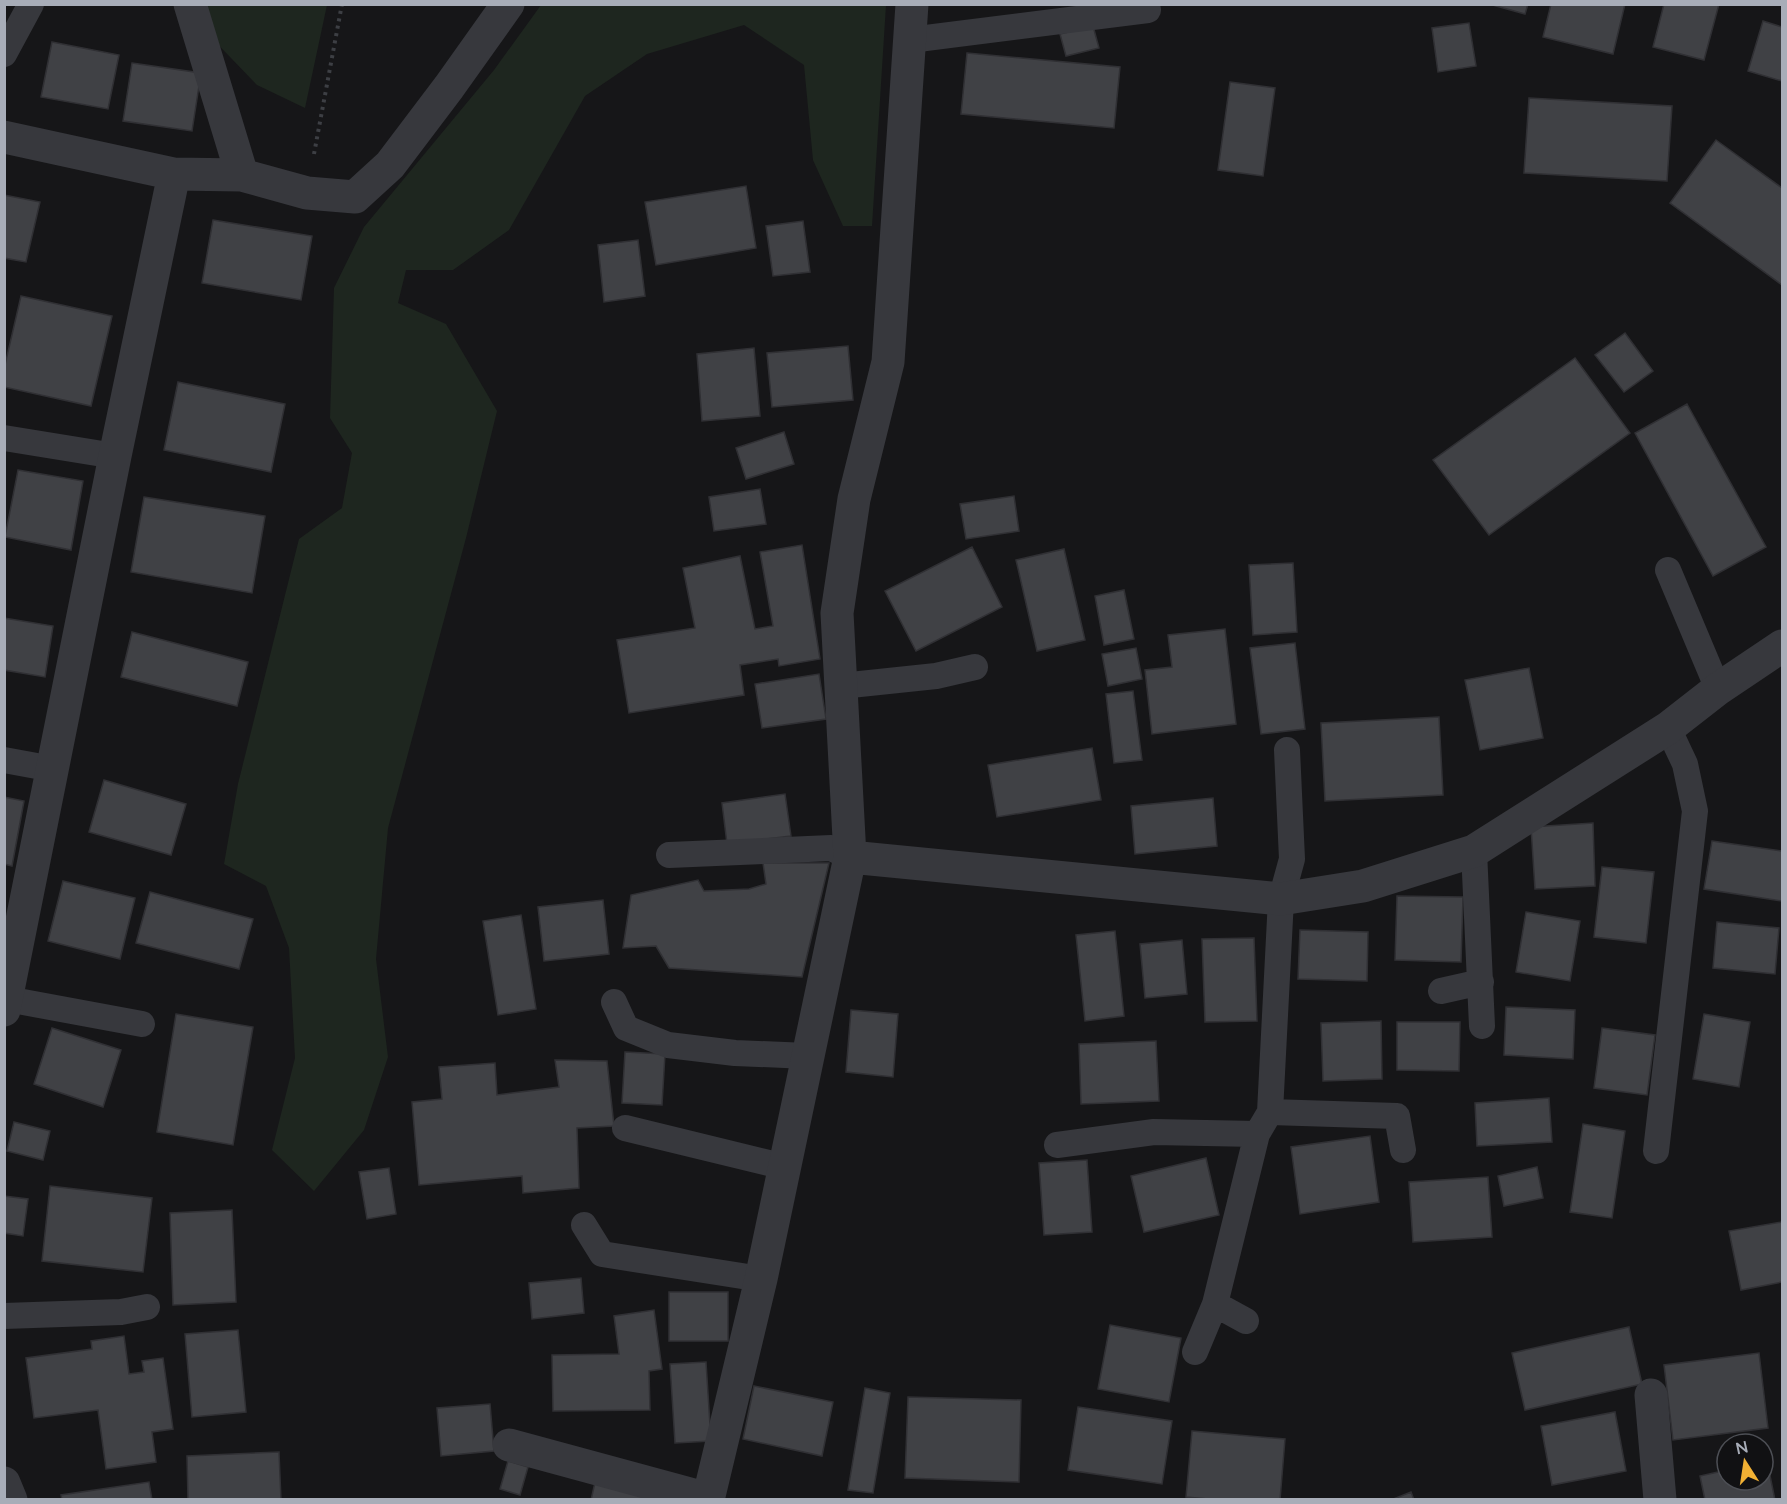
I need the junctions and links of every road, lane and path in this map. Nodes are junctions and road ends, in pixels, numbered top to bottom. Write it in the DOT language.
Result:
graph roads {
  1 [pos="31,4"];
  2 [pos="190,4"];
  3 [pos="342,4"];
  4 [pos="508,4"];
  5 [pos="912,4"];
  6 [pos="1148,10"];
  7 [pos="910,40"];
  8 [pos="4,54"];
  9 [pos="4,136"];
  10 [pos="174,174"];
  11 [pos="242,175"];
  12 [pos="307,193"];
  13 [pos="4,438"];
  14 [pos="115,456"];
  15 [pos="1668,570"];
  16 [pos="1782,646"];
  17 [pos="975,668"];
  18 [pos="841,686"];
  19 [pos="1718,689"];
  20 [pos="1668,728"];
  21 [pos="1287,750"];
  22 [pos="4,760"];
  23 [pos="53,769"];
  24 [pos="1474,851"];
  25 [pos="669,855"];
  26 [pos="850,857"];
  27 [pos="1281,899"];
  28 [pos="1481,982"];
  29 [pos="1441,991"];
  30 [pos="614,1002"];
  31 [pos="6,1004"];
  32 [pos="142,1024"];
  33 [pos="1482,1026"];
  34 [pos="808,1056"];
  35 [pos="1270,1112"];
  36 [pos="625,1128"];
  37 [pos="1257,1134"];
  38 [pos="1057,1145"];
  39 [pos="1403,1150"];
  40 [pos="1656,1151"];
  41 [pos="785,1167"];
  42 [pos="584,1225"];
  43 [pos="761,1279"];
  44 [pos="1215,1304"];
  45 [pos="147,1307"];
  46 [pos="4,1316"];
  47 [pos="1246,1321"];
  48 [pos="1195,1352"];
  49 [pos="1651,1395"];
  50 [pos="509,1445"];
  51 [pos="4,1483"];
  52 [pos="708,1499"];
  53 [pos="11,1500"];
  54 [pos="1660,1500"];
  1 -- 8 [label="lane"];
  2 -- 11 [label="street"];
  3 -- 12 [label="path"];
  4 -- 12 [label="street"];
  5 -- 7 [label="street"];
  6 -- 7 [label="lane"];
  7 -- 18 [label="street"];
  9 -- 10 [label="street"];
  10 -- 11 [label="street"];
  10 -- 14 [label="street"];
  11 -- 12 [label="street"];
  13 -- 14 [label="lane"];
  14 -- 23 [label="street"];
  15 -- 19 [label="lane"];
  16 -- 19 [label="street"];
  17 -- 18 [label="lane"];
  18 -- 26 [label="street"];
  19 -- 20 [label="street"];
  20 -- 24 [label="street"];
  20 -- 40 [label="lane"];
  21 -- 27 [label="lane"];
  22 -- 23 [label="lane"];
  23 -- 31 [label="street"];
  24 -- 27 [label="street"];
  24 -- 28 [label="lane"];
  25 -- 26 [label="lane"];
  26 -- 27 [label="street"];
  26 -- 34 [label="street"];
  27 -- 35 [label="lane"];
  28 -- 29 [label="lane"];
  28 -- 33 [label="lane"];
  30 -- 34 [label="lane"];
  31 -- 32 [label="lane"];
  34 -- 41 [label="street"];
  35 -- 37 [label="lane"];
  35 -- 39 [label="lane"];
  36 -- 41 [label="lane"];
  37 -- 38 [label="lane"];
  37 -- 44 [label="lane"];
  41 -- 43 [label="street"];
  42 -- 43 [label="lane"];
  43 -- 52 [label="street"];
  44 -- 47 [label="lane"];
  44 -- 48 [label="lane"];
  45 -- 46 [label="lane"];
  49 -- 54 [label="street"];
  50 -- 52 [label="street"];
  51 -- 53 [label="street"];
}
